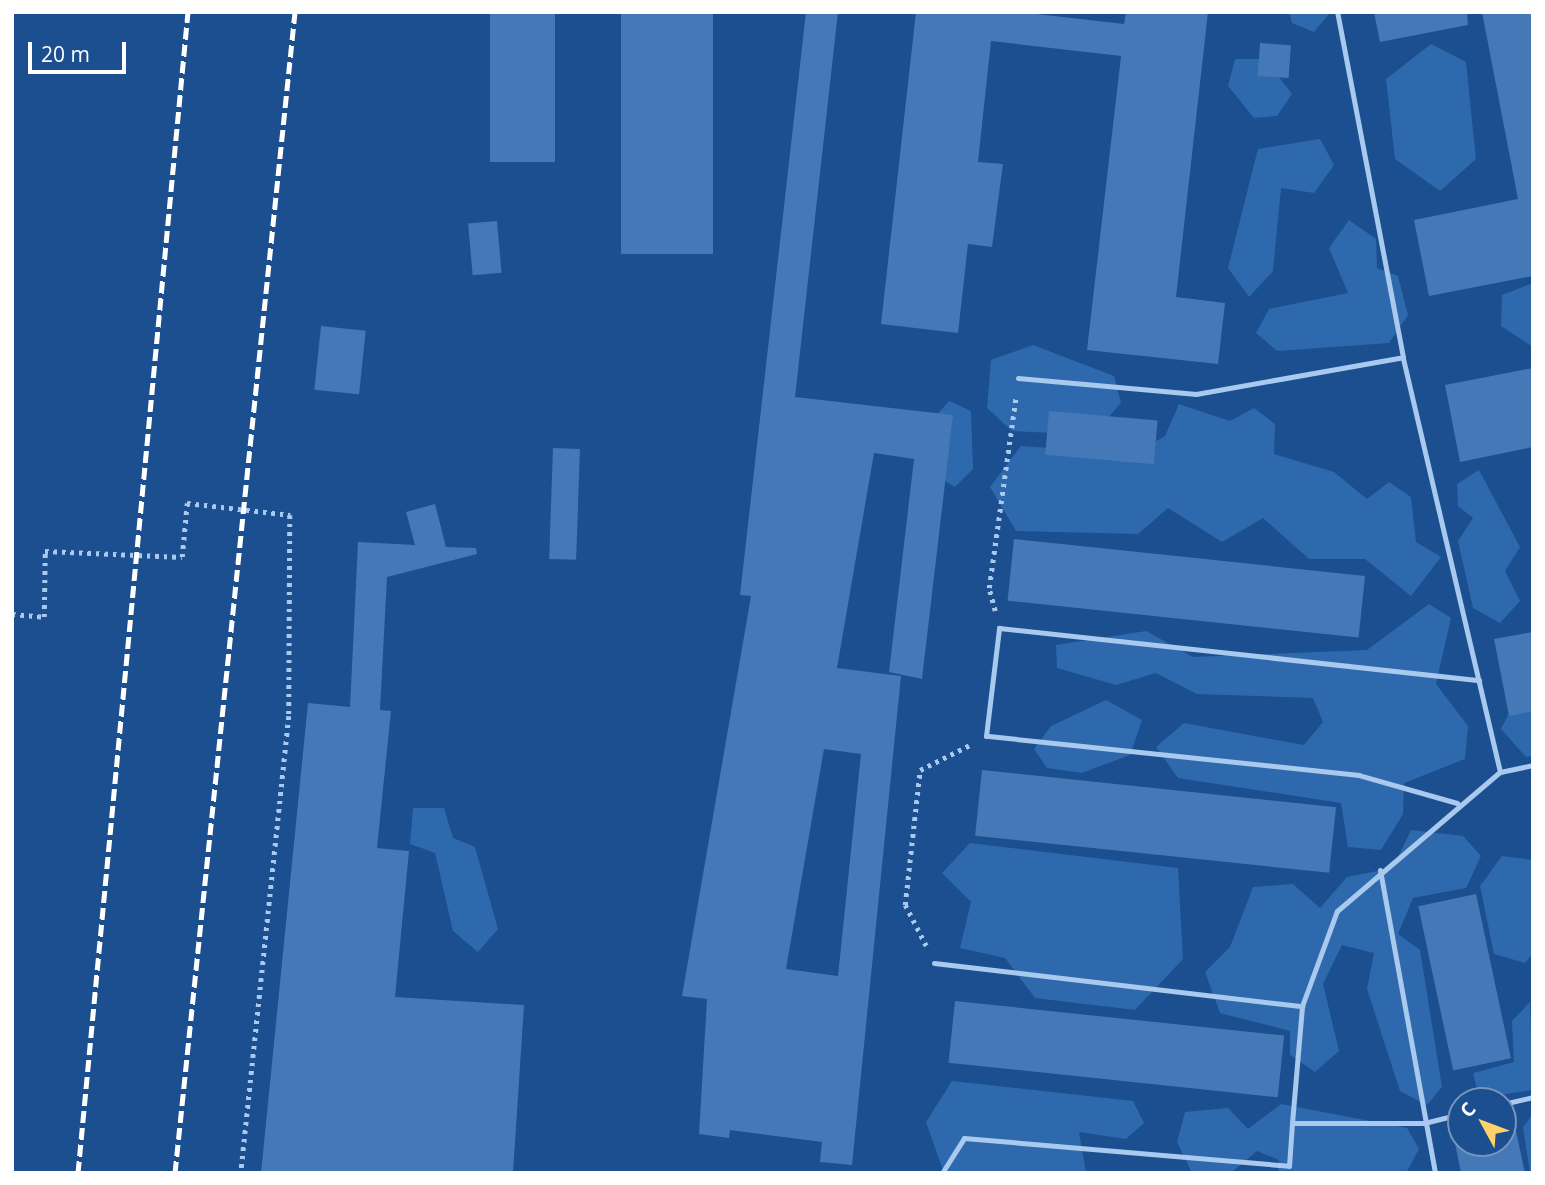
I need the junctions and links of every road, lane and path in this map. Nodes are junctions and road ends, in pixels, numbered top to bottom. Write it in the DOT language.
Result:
graph roads {
  1 [pos="1337,12"];
  2 [pos="1403,357"];
  3 [pos="1018,378"];
  4 [pos="12,614"];
  5 [pos="999,628"];
  6 [pos="1479,680"];
  7 [pos="986,736"];
  8 [pos="1533,765"];
  9 [pos="1500,772"];
  10 [pos="1457,803"];
  11 [pos="1380,870"];
  12 [pos="934,963"];
  13 [pos="1302,1006"];
  14 [pos="1447,1117"];
  15 [pos="1292,1123"];
  16 [pos="1424,1123"];
  17 [pos="1288,1169"];
  18 [pos="241,1173"];
  19 [pos="942,1173"];
  20 [pos="1435,1173"];
  1 -- 2 [label="lane"];
  2 -- 3 [label="lane"];
  2 -- 6 [label="lane"];
  3 -- 5 [label="path"];
  4 -- 18 [label="path"];
  5 -- 6 [label="lane"];
  5 -- 7 [label="lane"];
  6 -- 9 [label="lane"];
  7 -- 10 [label="lane"];
  7 -- 12 [label="path"];
  8 -- 9 [label="lane"];
  9 -- 10 [label="lane"];
  10 -- 11 [label="lane"];
  11 -- 13 [label="lane"];
  11 -- 16 [label="lane"];
  12 -- 13 [label="lane"];
  13 -- 15 [label="lane"];
  14 -- 16 [label="lane"];
  15 -- 16 [label="lane"];
  15 -- 17 [label="lane"];
  16 -- 20 [label="lane"];
  17 -- 19 [label="lane"];
}
